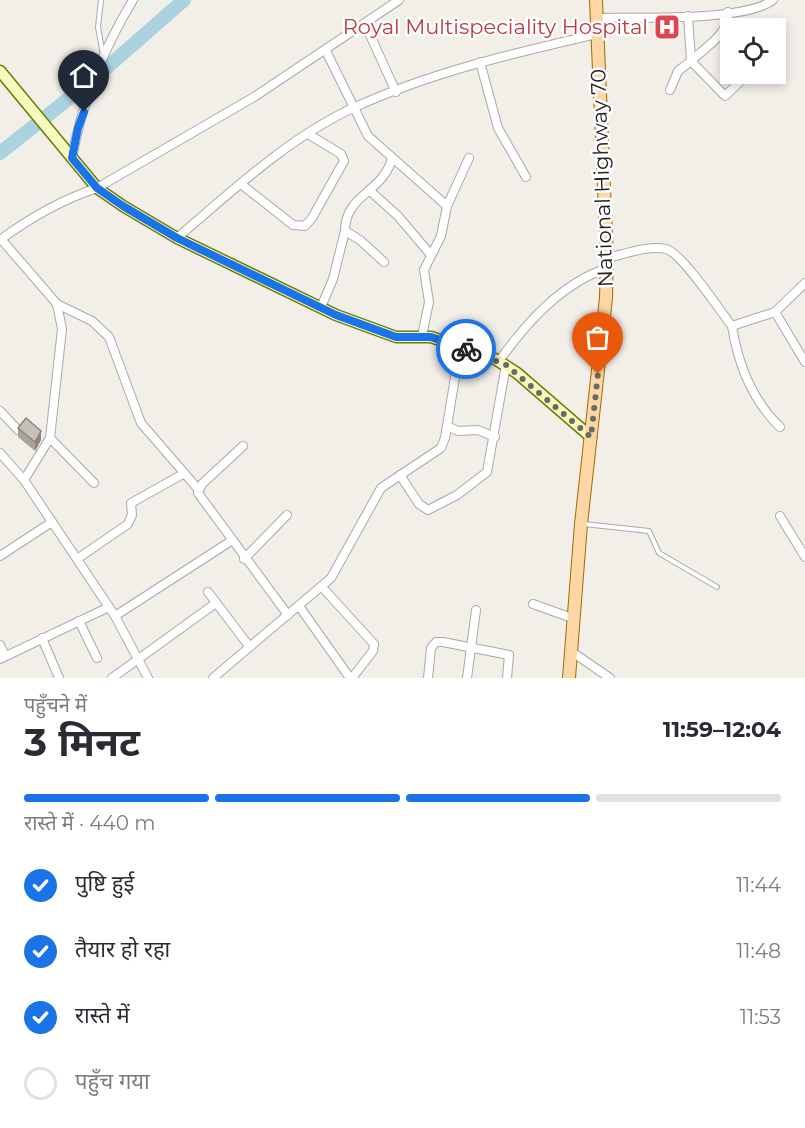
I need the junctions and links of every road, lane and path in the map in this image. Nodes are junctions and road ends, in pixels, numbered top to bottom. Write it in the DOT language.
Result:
graph roads {
  1 [pos="101,0"];
  2 [pos="133,0"];
  3 [pos="399,0"];
  4 [pos="596,0"];
  5 [pos="773,0"];
  6 [pos="728,12"];
  7 [pos="688,16"];
  8 [pos="596,18"];
  9 [pos="365,24"];
  10 [pos="597,34"];
  11 [pos="326,51"];
  12 [pos="103,56"];
  13 [pos="691,61"];
  14 [pos="480,62"];
  15 [pos="0,71"];
  16 [pos="738,84"];
  17 [pos="670,90"];
  18 [pos="396,92"];
  19 [pos="353,108"];
  20 [pos="308,134"];
  21 [pos="72,158"];
  22 [pos="392,158"];
  23 [pos="469,158"];
  24 [pos="526,177"];
  25 [pos="241,184"];
  26 [pos="97,188"];
  27 [pos="369,190"];
  28 [pos="447,206"];
  29 [pos="345,231"];
  30 [pos="177,238"];
  31 [pos="1,239"];
  32 [pos="431,255"];
  33 [pos="384,262"];
  34 [pos="607,263"];
  35 [pos="805,283"];
  36 [pos="57,304"];
  37 [pos="321,307"];
  38 [pos="775,312"];
  39 [pos="732,326"];
  40 [pos="422,336"];
  41 [pos="460,347"];
  42 [pos="805,362"];
  43 [pos="503,363"];
  44 [pos="0,411"];
  45 [pos="447,426"];
  46 [pos="780,428"];
  47 [pos="18,430"];
  48 [pos="495,437"];
  49 [pos="591,437"];
  50 [pos="50,438"];
  51 [pos="243,446"];
  52 [pos="0,453"];
  53 [pos="183,474"];
  54 [pos="400,475"];
  55 [pos="24,480"];
  56 [pos="94,483"];
  57 [pos="198,489"];
  58 [pos="287,515"];
  59 [pos="780,516"];
  60 [pos="52,522"];
  61 [pos="581,524"];
  62 [pos="231,540"];
  63 [pos="0,556"];
  64 [pos="805,557"];
  65 [pos="77,559"];
  66 [pos="244,559"];
  67 [pos="322,587"];
  68 [pos="717,587"];
  69 [pos="208,592"];
  70 [pos="216,603"];
  71 [pos="533,604"];
  72 [pos="299,606"];
  73 [pos="109,607"];
  74 [pos="476,610"];
  75 [pos="288,615"];
  76 [pos="115,616"];
  77 [pos="572,618"];
  78 [pos="79,621"];
  79 [pos="42,638"];
  80 [pos="0,645"];
  81 [pos="249,646"];
  82 [pos="470,648"];
  83 [pos="572,652"];
  84 [pos="3,657"];
  85 [pos="97,658"];
  86 [pos="138,658"];
  87 [pos="59,678"];
  88 [pos="112,678"];
  89 [pos="148,678"];
  90 [pos="213,678"];
  91 [pos="351,678"];
  92 [pos="428,678"];
  93 [pos="467,678"];
  94 [pos="507,678"];
  95 [pos="569,678"];
  96 [pos="610,678"];
  1 -- 12 [label="lane"];
  2 -- 12 [label="street"];
  3 -- 9 [label="street"];
  4 -- 8 [label="main road, National Highway 70"];
  5 -- 6 [label="street"];
  6 -- 7 [label="street"];
  6 -- 13 [label="street"];
  7 -- 8 [label="street"];
  7 -- 13 [label="street"];
  8 -- 10 [label="main road, National Highway 70"];
  9 -- 11 [label="street"];
  9 -- 18 [label="street"];
  10 -- 14 [label="street"];
  10 -- 34 [label="main road, National Highway 70"];
  11 -- 19 [label="street"];
  11 -- 26 [label="street"];
  12 -- 21 [label="street"];
  13 -- 16 [label="street"];
  13 -- 17 [label="street"];
  14 -- 18 [label="street"];
  14 -- 24 [label="street"];
  15 -- 21 [label="main road"];
  18 -- 19 [label="street"];
  19 -- 20 [label="street"];
  19 -- 22 [label="street"];
  20 -- 25 [label="street"];
  20 -- 25 [label="street"];
  21 -- 26 [label="main road"];
  22 -- 27 [label="street"];
  22 -- 28 [label="street"];
  23 -- 28 [label="street"];
  25 -- 30 [label="street"];
  26 -- 30 [label="main road"];
  26 -- 31 [label="street"];
  27 -- 29 [label="street"];
  27 -- 32 [label="street"];
  28 -- 32 [label="street"];
  29 -- 33 [label="street"];
  29 -- 37 [label="street"];
  30 -- 37 [label="main road"];
  31 -- 36 [label="street"];
  32 -- 40 [label="street"];
  34 -- 39 [label="street"];
  34 -- 43 [label="street"];
  34 -- 49 [label="main road, National Highway 70"];
  35 -- 38 [label="street"];
  36 -- 50 [label="street"];
  36 -- 53 [label="street"];
  37 -- 40 [label="main road"];
  38 -- 39 [label="street"];
  38 -- 42 [label="street"];
  39 -- 46 [label="street"];
  40 -- 41 [label="main road"];
  41 -- 43 [label="main road"];
  41 -- 45 [label="street"];
  43 -- 48 [label="street"];
  43 -- 49 [label="main road"];
  44 -- 47 [label="street"];
  45 -- 48 [label="street"];
  45 -- 54 [label="street"];
  48 -- 54 [label="street"];
  49 -- 61 [label="main road, National Highway 70"];
  50 -- 55 [label="street"];
  50 -- 56 [label="street"];
  51 -- 57 [label="street"];
  52 -- 55 [label="street"];
  53 -- 57 [label="street"];
  53 -- 65 [label="street"];
  54 -- 67 [label="street"];
  55 -- 60 [label="street"];
  57 -- 62 [label="street"];
  58 -- 66 [label="street"];
  59 -- 64 [label="street"];
  60 -- 63 [label="street"];
  60 -- 65 [label="street"];
  61 -- 68 [label="lane"];
  61 -- 77 [label="main road, National Highway 70"];
  62 -- 66 [label="street"];
  62 -- 76 [label="street"];
  65 -- 73 [label="street"];
  66 -- 75 [label="street"];
  67 -- 72 [label="street"];
  67 -- 91 [label="street"];
  69 -- 70 [label="street"];
  70 -- 81 [label="street"];
  70 -- 86 [label="street"];
  71 -- 77 [label="street"];
  72 -- 75 [label="street"];
  72 -- 91 [label="street"];
  73 -- 76 [label="street"];
  73 -- 78 [label="street"];
  74 -- 82 [label="street"];
  75 -- 81 [label="street"];
  76 -- 86 [label="street"];
  77 -- 83 [label="main road, National Highway 70"];
  78 -- 79 [label="street"];
  78 -- 85 [label="street"];
  79 -- 84 [label="street"];
  79 -- 87 [label="street"];
  80 -- 84 [label="street"];
  81 -- 90 [label="street"];
  82 -- 92 [label="street"];
  82 -- 93 [label="street"];
  82 -- 94 [label="street"];
  83 -- 95 [label="main road, National Highway 70"];
  83 -- 96 [label="street"];
  86 -- 88 [label="street"];
  86 -- 89 [label="street"];
}
